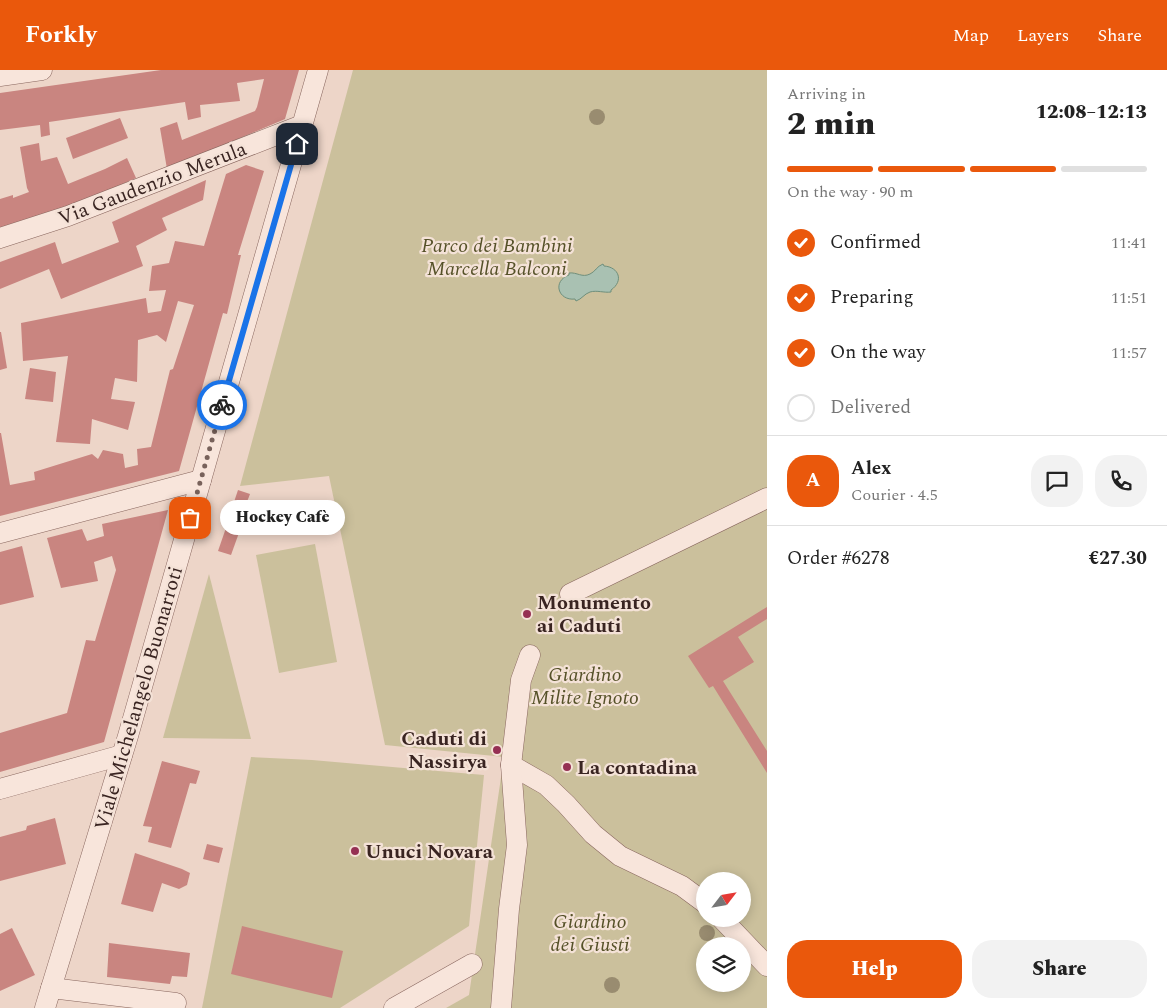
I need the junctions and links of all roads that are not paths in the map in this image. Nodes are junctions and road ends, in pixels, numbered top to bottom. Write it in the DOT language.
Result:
graph roads {
  1 [pos="42,70"];
  2 [pos="318,70"];
  3 [pos="0,76"];
  4 [pos="302,125"];
  5 [pos="0,238"];
  6 [pos="201,480"];
  7 [pos="767,498"];
  8 [pos="0,533"];
  9 [pos="570,594"];
  10 [pos="530,655"];
  11 [pos="122,756"];
  12 [pos="511,765"];
  13 [pos="0,789"];
  14 [pos="696,896"];
  15 [pos="731,928"];
  16 [pos="472,964"];
  17 [pos="767,966"];
  18 [pos="48,997"];
  19 [pos="176,1003"];
  20 [pos="27,1008"];
  21 [pos="394,1008"];
  22 [pos="501,1008"];
  1 -- 3 [label="street"];
  2 -- 4 [label="street, Viale Michelangelo Buonarroti"];
  4 -- 5 [label="street, Via Gaudenzio Merula"];
  4 -- 6 [label="street, Viale Michelangelo Buonarroti"];
  6 -- 8 [label="street"];
  6 -- 11 [label="street, Viale Michelangelo Buonarroti"];
  7 -- 9 [label="street"];
  10 -- 12 [label="street"];
  11 -- 13 [label="street"];
  11 -- 18 [label="street, Viale Michelangelo Buonarroti"];
  12 -- 14 [label="street"];
  12 -- 22 [label="street"];
  15 -- 17 [label="street"];
  16 -- 21 [label="street"];
  18 -- 19 [label="street"];
  18 -- 20 [label="street"];
}
